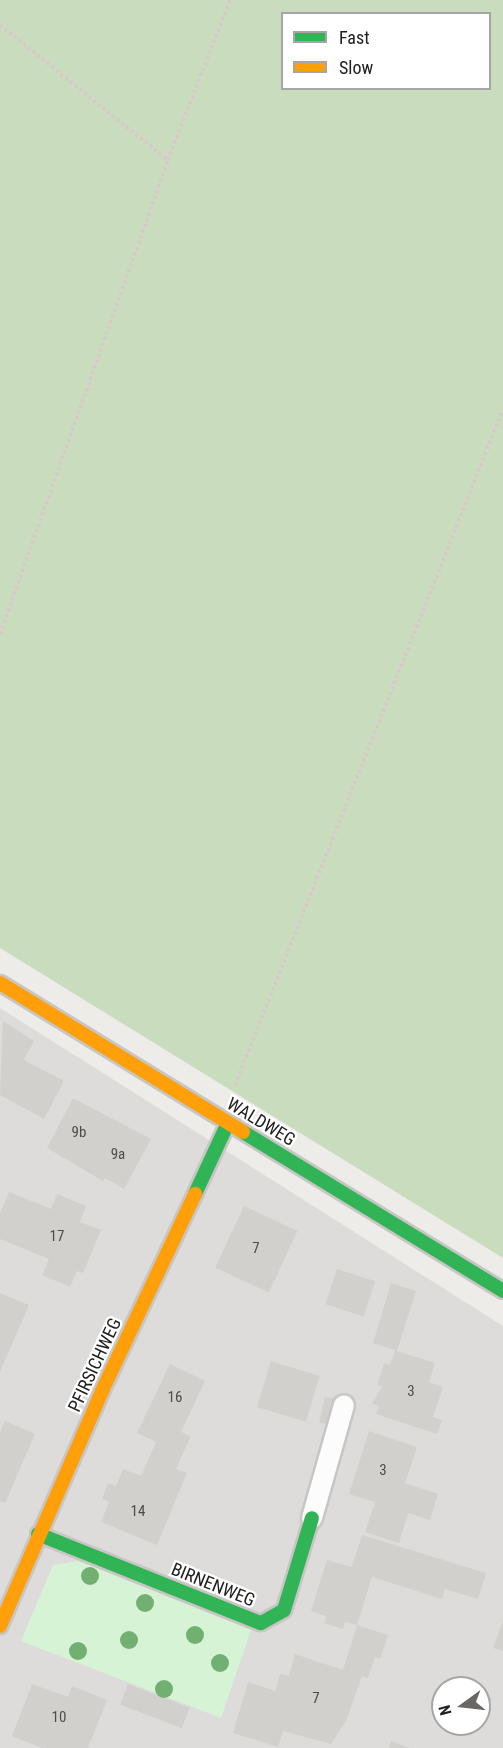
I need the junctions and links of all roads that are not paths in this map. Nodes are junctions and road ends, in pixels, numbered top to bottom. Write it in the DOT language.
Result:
graph roads {
  1 [pos="0,983"];
  2 [pos="225,1121"];
  3 [pos="503,1292"];
  4 [pos="344,1405"];
  5 [pos="312,1518"];
  6 [pos="38,1534"];
  7 [pos="0,1626"];
  1 -- 2 [label="street, WALDWEG"];
  2 -- 3 [label="street, WALDWEG"];
  2 -- 6 [label="street, PFIRSICHWEG"];
  4 -- 5 [label="lane"];
  5 -- 6 [label="street, BIRNENWEG"];
  6 -- 7 [label="street, PFIRSICHWEG"];
}
